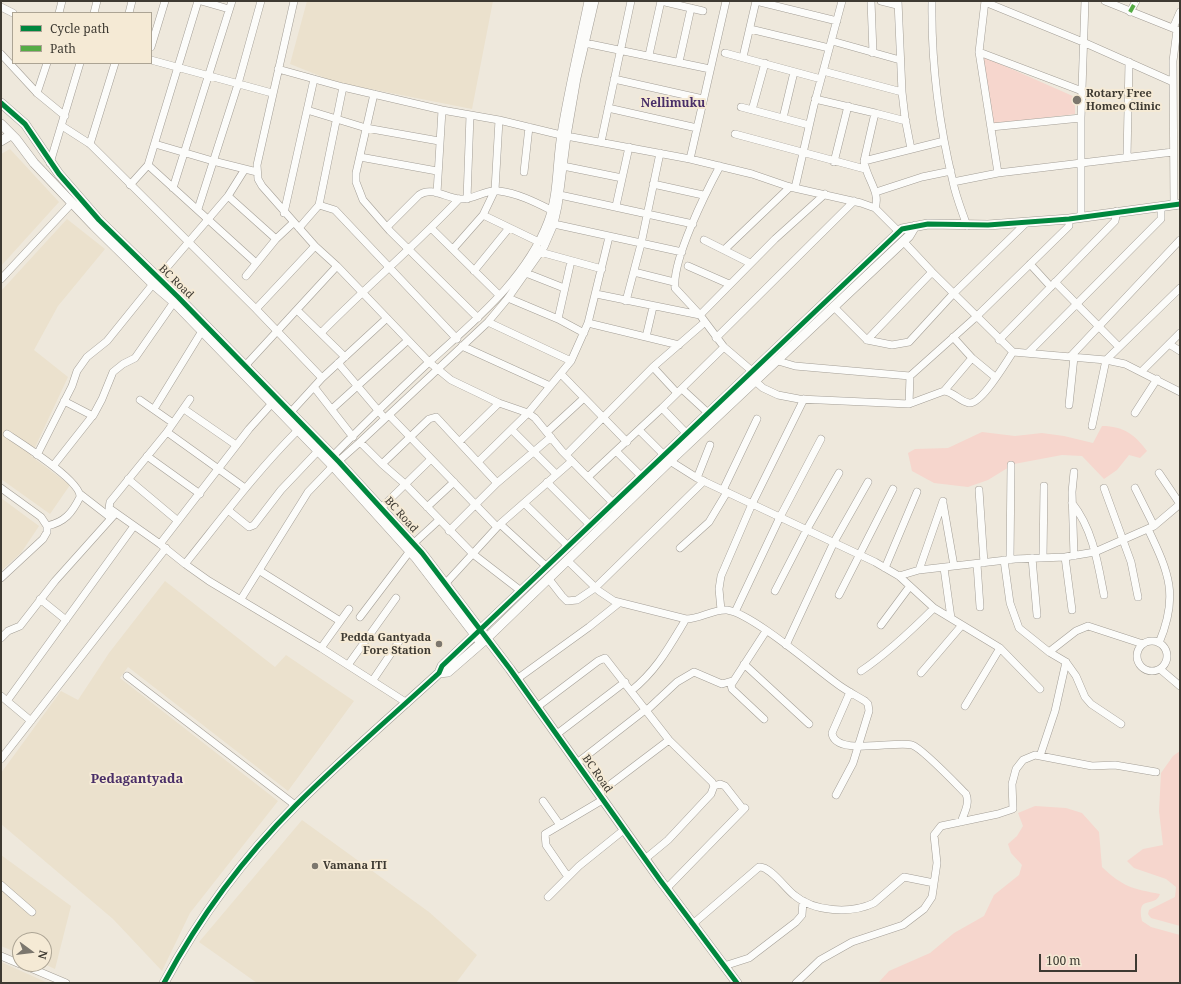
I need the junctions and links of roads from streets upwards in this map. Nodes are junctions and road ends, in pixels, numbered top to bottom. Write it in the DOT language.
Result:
graph roads {
  1 [pos="6,1"];
  2 [pos="62,1"];
  3 [pos="97,1"];
  4 [pos="132,1"];
  5 [pos="166,1"];
  6 [pos="199,1"];
  7 [pos="232,1"];
  8 [pos="261,1"];
  9 [pos="294,1"];
  10 [pos="588,1"];
  11 [pos="595,1"];
  12 [pos="631,1"];
  13 [pos="661,1"];
  14 [pos="726,1"];
  15 [pos="756,1"];
  16 [pos="842,1"];
  17 [pos="871,1"];
  18 [pos="881,1"];
  19 [pos="932,1"];
  20 [pos="1085,1"];
  21 [pos="1105,1"];
  22 [pos="1136,1"];
  23 [pos="985,2"];
  24 [pos="898,3"];
  25 [pos="691,8"];
  26 [pos="2,9"];
  27 [pos="230,9"];
  28 [pos="703,11"];
  29 [pos="59,12"];
  30 [pos="94,12"];
  31 [pos="129,12"];
  32 [pos="1130,12"];
  33 [pos="1180,12"];
  34 [pos="12,13"];
  35 [pos="837,21"];
  36 [pos="750,29"];
  37 [pos="1177,30"];
  38 [pos="585,42"];
  39 [pos="1083,42"];
  40 [pos="152,44"];
  41 [pos="830,45"];
  42 [pos="620,49"];
  43 [pos="978,52"];
  44 [pos="725,53"];
  45 [pos="873,53"];
  46 [pos="1,54"];
  47 [pos="649,55"];
  48 [pos="743,57"];
  49 [pos="152,60"];
  50 [pos="900,60"];
  51 [pos="679,62"];
  52 [pos="1128,62"];
  53 [pos="766,63"];
  54 [pos="18,64"];
  55 [pos="47,64"];
  56 [pos="80,64"];
  57 [pos="115,64"];
  58 [pos="177,68"];
  59 [pos="278,69"];
  60 [pos="710,69"];
  61 [pos="17,71"];
  62 [pos="823,71"];
  63 [pos="794,72"];
  64 [pos="209,76"];
  65 [pos="821,78"];
  66 [pos="314,79"];
  67 [pos="614,79"];
  68 [pos="1174,82"];
  69 [pos="238,84"];
  70 [pos="343,87"];
  71 [pos="902,92"];
  72 [pos="1082,92"];
  73 [pos="37,93"];
  74 [pos="272,93"];
  75 [pos="374,94"];
  76 [pos="815,98"];
  77 [pos="703,99"];
  78 [pos="1,103"];
  79 [pos="741,106"];
  80 [pos="848,106"];
  81 [pos="608,108"];
  82 [pos="307,110"];
  83 [pos="442,110"];
  84 [pos="752,110"];
  85 [pos="876,114"];
  86 [pos="470,115"];
  87 [pos="65,116"];
  88 [pos="18,117"];
  89 [pos="783,118"];
  90 [pos="1081,118"];
  91 [pos="337,120"];
  92 [pos="499,120"];
  93 [pos="906,121"];
  94 [pos="809,125"];
  95 [pos="62,126"];
  96 [pos="28,127"];
  97 [pos="529,127"];
  98 [pos="991,127"];
  99 [pos="366,128"];
  100 [pos="697,128"];
  101 [pos="9,132"];
  102 [pos="735,134"];
  103 [pos="564,136"];
  104 [pos="1,141"];
  105 [pos="438,141"];
  106 [pos="944,141"];
  107 [pos="601,142"];
  108 [pos="90,144"];
  109 [pos="154,144"];
  110 [pos="629,147"];
  111 [pos="911,149"];
  112 [pos="184,152"];
  113 [pos="1173,152"];
  114 [pos="660,153"];
  115 [pos="803,154"];
  116 [pos="360,157"];
  117 [pos="1127,157"];
  118 [pos="690,159"];
  119 [pos="213,162"];
  120 [pos="834,162"];
  121 [pos="1081,162"];
  122 [pos="50,163"];
  123 [pos="148,165"];
  124 [pos="865,165"];
  125 [pos="563,166"];
  126 [pos="725,167"];
  127 [pos="245,169"];
  128 [pos="437,171"];
  129 [pos="951,171"];
  130 [pos="257,172"];
  131 [pos="524,172"];
  132 [pos="998,173"];
  133 [pos="622,178"];
  134 [pos="953,182"];
  135 [pos="653,184"];
  136 [pos="130,185"];
  137 [pos="792,187"];
  138 [pos="173,188"];
  139 [pos="495,190"];
  140 [pos="876,192"];
  141 [pos="437,193"];
  142 [pos="825,194"];
  143 [pos="560,195"];
  144 [pos="704,195"];
  145 [pos="228,196"];
  146 [pos="458,199"];
  147 [pos="467,199"];
  148 [pos="854,201"];
  149 [pos="72,203"];
  150 [pos="1177,204"];
  151 [pos="319,205"];
  152 [pos="616,206"];
  153 [pos="1160,206"];
  154 [pos="875,208"];
  155 [pos="198,209"];
  156 [pos="551,210"];
  157 [pos="1117,211"];
  158 [pos="284,213"];
  159 [pos="648,214"];
  160 [pos="483,215"];
  161 [pos="1081,217"];
  162 [pos="1069,219"];
  163 [pos="209,220"];
  164 [pos="1028,222"];
  165 [pos="293,223"];
  166 [pos="554,224"];
  167 [pos="693,224"];
  168 [pos="915,226"];
  169 [pos="967,226"];
  170 [pos="386,227"];
  171 [pos="299,228"];
  172 [pos="431,228"];
  173 [pos="509,228"];
  174 [pos="899,232"];
  175 [pos="610,236"];
  176 [pos="276,240"];
  177 [pos="704,240"];
  178 [pos="1180,240"];
  179 [pos="903,241"];
  180 [pos="539,242"];
  181 [pos="189,243"];
  182 [pos="641,244"];
  183 [pos="314,246"];
  184 [pos="454,249"];
  185 [pos="409,250"];
  186 [pos="724,250"];
  187 [pos="540,252"];
  188 [pos="682,252"];
  189 [pos="571,261"];
  190 [pos="256,263"];
  191 [pos="750,263"];
  192 [pos="1030,264"];
  193 [pos="337,266"];
  194 [pos="688,266"];
  195 [pos="389,268"];
  196 [pos="602,269"];
  197 [pos="474,271"];
  198 [pos="634,272"];
  199 [pos="932,272"];
  200 [pos="526,273"];
  201 [pos="246,276"];
  202 [pos="1,280"];
  203 [pos="155,281"];
  204 [pos="674,282"];
  205 [pos="729,284"];
  206 [pos="1053,284"];
  207 [pos="564,288"];
  208 [pos="1180,288"];
  209 [pos="362,291"];
  210 [pos="596,294"];
  211 [pos="953,294"];
  212 [pos="499,295"];
  213 [pos="508,298"];
  214 [pos="626,301"];
  215 [pos="174,302"];
  216 [pos="1077,304"];
  217 [pos="653,307"];
  218 [pos="834,307"];
  219 [pos="256,309"];
  220 [pos="297,310"];
  221 [pos="700,315"];
  222 [pos="976,317"];
  223 [pos="387,318"];
  224 [pos="478,318"];
  225 [pos="558,319"];
  226 [pos="488,322"];
  227 [pos="588,322"];
  228 [pos="705,322"];
  229 [pos="1099,326"];
  230 [pos="202,331"];
  231 [pos="277,331"];
  232 [pos="321,333"];
  233 [pos="584,333"];
  234 [pos="1180,333"];
  235 [pos="646,337"];
  236 [pos="953,337"];
  237 [pos="716,338"];
  238 [pos="457,339"];
  239 [pos="867,340"];
  240 [pos="999,340"];
  241 [pos="407,341"];
  242 [pos="1168,344"];
  243 [pos="678,345"];
  244 [pos="462,346"];
  245 [pos="724,347"];
  246 [pos="1119,347"];
  247 [pos="1180,351"];
  248 [pos="1013,352"];
  249 [pos="1028,353"];
  250 [pos="345,357"];
  251 [pos="1072,357"];
  252 [pos="972,358"];
  253 [pos="1106,360"];
  254 [pos="571,361"];
  255 [pos="778,361"];
  256 [pos="429,362"];
  257 [pos="338,363"];
  258 [pos="245,366"];
  259 [pos="653,367"];
  260 [pos="438,370"];
  261 [pos="752,371"];
  262 [pos="1142,371"];
  263 [pos="561,374"];
  264 [pos="910,376"];
  265 [pos="995,377"];
  266 [pos="322,378"];
  267 [pos="1157,379"];
  268 [pos="755,381"];
  269 [pos="359,386"];
  270 [pos="550,386"];
  271 [pos="314,387"];
  272 [pos="680,391"];
  273 [pos="944,391"];
  274 [pos="1180,392"];
  275 [pos="584,398"];
  276 [pos="190,399"];
  277 [pos="804,399"];
  278 [pos="140,400"];
  279 [pos="64,401"];
  280 [pos="275,401"];
  281 [pos="499,403"];
  282 [pos="909,404"];
  283 [pos="1069,405"];
  284 [pos="184,408"];
  285 [pos="662,408"];
  286 [pos="154,409"];
  287 [pos="332,409"];
  288 [pos="379,411"];
  289 [pos="290,413"];
  290 [pos="528,413"];
  291 [pos="708,413"];
  292 [pos="1135,413"];
  293 [pos="93,416"];
  294 [pos="387,417"];
  295 [pos="604,418"];
  296 [pos="757,420"];
  297 [pos="173,423"];
  298 [pos="1092,426"];
  299 [pos="298,430"];
  300 [pos="512,430"];
  301 [pos="639,430"];
  302 [pos="166,432"];
  303 [pos="8,434"];
  304 [pos="687,434"];
  305 [pos="549,435"];
  306 [pos="353,437"];
  307 [pos="410,437"];
  308 [pos="821,438"];
  309 [pos="360,442"];
  310 [pos="459,442"];
  311 [pos="627,442"];
  312 [pos="236,445"];
  313 [pos="710,445"];
  314 [pos="318,451"];
  315 [pos="616,451"];
  316 [pos="533,452"];
  317 [pos="37,454"];
  318 [pos="566,455"];
  319 [pos="147,456"];
  320 [pos="667,458"];
  321 [pos="431,459"];
  322 [pos="333,461"];
  323 [pos="572,461"];
  324 [pos="478,462"];
  325 [pos="382,464"];
  326 [pos="1011,465"];
  327 [pos="53,466"];
  328 [pos="219,469"];
  329 [pos="1074,472"];
  330 [pos="839,473"];
  331 [pos="1159,473"];
  332 [pos="556,474"];
  333 [pos="642,476"];
  334 [pos="588,477"];
  335 [pos="128,479"];
  336 [pos="701,480"];
  337 [pos="454,482"];
  338 [pos="547,482"];
  339 [pos="868,482"];
  340 [pos="497,483"];
  341 [pos="405,484"];
  342 [pos="1044,486"];
  343 [pos="1,488"];
  344 [pos="245,488"];
  345 [pos="1104,488"];
  346 [pos="1135,488"];
  347 [pos="893,489"];
  348 [pos="980,490"];
  349 [pos="725,491"];
  350 [pos="917,492"];
  351 [pos="80,494"];
  352 [pos="200,494"];
  353 [pos="524,503"];
  354 [pos="1072,503"];
  355 [pos="475,504"];
  356 [pos="752,504"];
  357 [pos="1178,505"];
  358 [pos="616,506"];
  359 [pos="427,507"];
  360 [pos="381,508"];
  361 [pos="228,510"];
  362 [pos="1180,514"];
  363 [pos="113,516"];
  364 [pos="780,517"];
  365 [pos="178,520"];
  366 [pos="439,520"];
  367 [pos="590,525"];
  368 [pos="47,526"];
  369 [pos="134,526"];
  370 [pos="499,526"];
  371 [pos="1151,528"];
  372 [pos="806,529"];
  373 [pos="449,531"];
  374 [pos="1123,540"];
  375 [pos="834,542"];
  376 [pos="163,546"];
  377 [pos="568,546"];
  378 [pos="411,547"];
  379 [pos="680,548"];
  380 [pos="1095,552"];
  381 [pos="473,554"];
  382 [pos="861,554"];
  383 [pos="1074,556"];
  384 [pos="1065,557"];
  385 [pos="1032,558"];
  386 [pos="1042,558"];
  387 [pos="567,560"];
  388 [pos="1007,560"];
  389 [pos="980,563"];
  390 [pos="185,564"];
  391 [pos="954,566"];
  392 [pos="547,567"];
  393 [pos="885,568"];
  394 [pos="944,568"];
  395 [pos="918,570"];
  396 [pos="260,571"];
  397 [pos="898,576"];
  398 [pos="1,578"];
  399 [pos="548,578"];
  400 [pos="446,583"];
  401 [pos="910,586"];
  402 [pos="595,588"];
  403 [pos="521,591"];
  404 [pos="776,591"];
  405 [pos="839,595"];
  406 [pos="1104,595"];
  407 [pos="1138,597"];
  408 [pos="396,598"];
  409 [pos="40,599"];
  410 [pos="241,600"];
  411 [pos="619,603"];
  412 [pos="980,607"];
  413 [pos="934,608"];
  414 [pos="349,610"];
  415 [pos="721,610"];
  416 [pos="1072,610"];
  417 [pos="735,612"];
  418 [pos="1037,615"];
  419 [pos="360,617"];
  420 [pos="951,618"];
  421 [pos="686,619"];
  422 [pos="66,620"];
  423 [pos="340,621"];
  424 [pos="881,625"];
  425 [pos="962,625"];
  426 [pos="766,631"];
  427 [pos="477,633"];
  428 [pos="402,637"];
  429 [pos="1,638"];
  430 [pos="484,641"];
  431 [pos="1159,643"];
  432 [pos="1144,644"];
  433 [pos="786,645"];
  434 [pos="321,648"];
  435 [pos="1000,648"];
  436 [pos="1049,652"];
  437 [pos="1066,662"];
  438 [pos="744,664"];
  439 [pos="348,665"];
  440 [pos="1160,669"];
  441 [pos="861,671"];
  442 [pos="439,673"];
  443 [pos="921,673"];
  444 [pos="127,676"];
  445 [pos="517,679"];
  446 [pos="373,680"];
  447 [pos="732,681"];
  448 [pos="625,682"];
  449 [pos="1180,686"];
  450 [pos="1040,689"];
  451 [pos="631,691"];
  452 [pos="850,692"];
  453 [pos="1,696"];
  454 [pos="7,701"];
  455 [pos="407,703"];
  456 [pos="965,706"];
  457 [pos="537,707"];
  458 [pos="645,710"];
  459 [pos="764,719"];
  460 [pos="31,721"];
  461 [pos="809,724"];
  462 [pos="1121,724"];
  463 [pos="557,734"];
  464 [pos="669,740"];
  465 [pos="858,746"];
  466 [pos="1040,756"];
  467 [pos="1,759"];
  468 [pos="577,763"];
  469 [pos="1156,772"];
  470 [pos="714,786"];
  471 [pos="836,795"];
  472 [pos="599,798"];
  473 [pos="543,801"];
  474 [pos="295,805"];
  475 [pos="961,822"];
  476 [pos="560,825"];
  477 [pos="620,833"];
  478 [pos="642,858"];
  479 [pos="568,877"];
  480 [pos="934,883"];
  481 [pos="1,885"];
  482 [pos="667,888"];
  483 [pos="548,897"];
  484 [pos="803,901"];
  485 [pos="32,912"];
  486 [pos="692,925"];
  487 [pos="1,956"];
  488 [pos="12,961"];
  489 [pos="724,966"];
  490 [pos="39,972"];
  491 [pos="64,982"];
  492 [pos="164,983"];
  493 [pos="730,983"];
  494 [pos="737,983"];
  495 [pos="796,983"];
  1 -- 26 [label="street"];
  2 -- 29 [label="street"];
  3 -- 30 [label="street"];
  4 -- 31 [label="street"];
  5 -- 40 [label="street"];
  6 -- 27 [label="street"];
  6 -- 58 [label="street"];
  7 -- 27 [label="street"];
  8 -- 69 [label="street"];
  9 -- 59 [label="street"];
  10 -- 103 [label="street"];
  11 -- 38 [label="street"];
  12 -- 42 [label="street"];
  13 -- 25 [label="street"];
  13 -- 47 [label="street"];
  14 -- 60 [label="street"];
  15 -- 35 [label="street"];
  15 -- 36 [label="street"];
  16 -- 35 [label="street"];
  17 -- 45 [label="street"];
  18 -- 24 [label="street"];
  19 -- 106 [label="street"];
  20 -- 39 [label="street"];
  21 -- 32 [label="street"];
  22 -- 32 [label="street"];
  23 -- 39 [label="street"];
  23 -- 43 [label="street"];
  24 -- 50 [label="street"];
  25 -- 28 [label="street"];
  25 -- 51 [label="street"];
  26 -- 34 [label="street"];
  27 -- 64 [label="street"];
  32 -- 37 [label="street"];
  33 -- 37 [label="street"];
  35 -- 41 [label="street"];
  36 -- 41 [label="street"];
  36 -- 48 [label="street"];
  37 -- 68 [label="street"];
  38 -- 42 [label="street"];
  38 -- 103 [label="street"];
  39 -- 52 [label="street"];
  39 -- 72 [label="street"];
  41 -- 45 [label="street"];
  41 -- 62 [label="street"];
  42 -- 47 [label="street"];
  42 -- 67 [label="street"];
  43 -- 72 [label="street"];
  43 -- 98 [label="street"];
  44 -- 48 [label="street"];
  45 -- 50 [label="street"];
  46 -- 61 [label="street"];
  47 -- 51 [label="street"];
  48 -- 53 [label="street"];
  49 -- 58 [label="street"];
  50 -- 71 [label="street"];
  51 -- 60 [label="street"];
  52 -- 68 [label="street"];
  52 -- 117 [label="street"];
  53 -- 63 [label="street"];
  53 -- 84 [label="street"];
  54 -- 61 [label="street"];
  55 -- 73 [label="street"];
  56 -- 87 [label="street"];
  57 -- 108 [label="street"];
  58 -- 64 [label="street"];
  58 -- 109 [label="street"];
  59 -- 66 [label="street"];
  59 -- 74 [label="street"];
  60 -- 77 [label="street"];
  61 -- 73 [label="street"];
  62 -- 65 [label="street"];
  62 -- 71 [label="street"];
  63 -- 65 [label="street"];
  63 -- 89 [label="street"];
  64 -- 69 [label="street"];
  64 -- 112 [label="street"];
  65 -- 76 [label="street"];
  66 -- 70 [label="street"];
  66 -- 82 [label="street"];
  67 -- 77 [label="street"];
  67 -- 81 [label="street"];
  68 -- 113 [label="street"];
  69 -- 74 [label="street"];
  69 -- 119 [label="street"];
  70 -- 75 [label="street"];
  70 -- 91 [label="street"];
  71 -- 93 [label="street"];
  72 -- 90 [label="street"];
  73 -- 87 [label="street"];
  74 -- 130 [label="street"];
  75 -- 83 [label="street"];
  75 -- 99 [label="street"];
  76 -- 80 [label="street"];
  76 -- 94 [label="street"];
  77 -- 100 [label="street"];
  78 -- 88 [label="street, BC Road"];
  79 -- 84 [label="street"];
  80 -- 85 [label="street"];
  80 -- 120 [label="street"];
  81 -- 100 [label="street"];
  81 -- 107 [label="street"];
  82 -- 91 [label="street"];
  82 -- 158 [label="street"];
  83 -- 86 [label="street"];
  83 -- 105 [label="street"];
  84 -- 89 [label="street"];
  85 -- 93 [label="street"];
  85 -- 124 [label="street"];
  86 -- 92 [label="street"];
  86 -- 147 [label="street"];
  87 -- 95 [label="street"];
  88 -- 96 [label="street, BC Road"];
  88 -- 101 [label="street"];
  89 -- 94 [label="street"];
  90 -- 98 [label="street"];
  90 -- 121 [label="street"];
  91 -- 99 [label="street"];
  91 -- 151 [label="street"];
  92 -- 97 [label="street"];
  92 -- 139 [label="street"];
  93 -- 111 [label="street"];
  94 -- 115 [label="street"];
  95 -- 108 [label="street"];
  95 -- 122 [label="street"];
  96 -- 101 [label="street"];
  96 -- 122 [label="street, BC Road"];
  97 -- 103 [label="street"];
  97 -- 131 [label="street"];
  98 -- 132 [label="street"];
  99 -- 105 [label="street"];
  99 -- 116 [label="street"];
  100 -- 118 [label="street"];
  101 -- 104 [label="street"];
  101 -- 149 [label="street"];
  102 -- 115 [label="street"];
  103 -- 107 [label="street"];
  103 -- 125 [label="street"];
  103 -- 156 [label="street"];
  105 -- 128 [label="street"];
  106 -- 111 [label="street"];
  106 -- 129 [label="street"];
  107 -- 110 [label="street"];
  108 -- 136 [label="street"];
  109 -- 112 [label="street"];
  109 -- 123 [label="street"];
  110 -- 114 [label="street"];
  110 -- 133 [label="street"];
  111 -- 124 [label="street"];
  112 -- 119 [label="street"];
  112 -- 138 [label="street"];
  113 -- 117 [label="street"];
  113 -- 150 [label="street"];
  114 -- 118 [label="street"];
  114 -- 135 [label="street"];
  115 -- 120 [label="street"];
  115 -- 137 [label="street"];
  116 -- 128 [label="street"];
  116 -- 170 [label="street"];
  117 -- 121 [label="street"];
  118 -- 126 [label="street"];
  119 -- 127 [label="street"];
  119 -- 155 [label="street"];
  120 -- 124 [label="street"];
  121 -- 132 [label="street"];
  121 -- 161 [label="street"];
  122 -- 203 [label="street, BC Road"];
  123 -- 136 [label="street"];
  123 -- 138 [label="street"];
  124 -- 140 [label="street"];
  125 -- 133 [label="street"];
  125 -- 143 [label="street"];
  126 -- 137 [label="street"];
  126 -- 144 [label="street"];
  127 -- 130 [label="street"];
  127 -- 145 [label="street"];
  128 -- 141 [label="street"];
  129 -- 134 [label="street"];
  129 -- 140 [label="street"];
  130 -- 158 [label="street"];
  132 -- 134 [label="street"];
  133 -- 152 [label="street"];
  134 -- 169 [label="street"];
  135 -- 144 [label="street"];
  135 -- 159 [label="street"];
  136 -- 181 [label="street"];
  137 -- 142 [label="street"];
  137 -- 186 [label="street"];
  138 -- 155 [label="street"];
  139 -- 147 [label="street"];
  139 -- 156 [label="street"];
  139 -- 160 [label="street"];
  140 -- 154 [label="street"];
  141 -- 146 [label="street"];
  141 -- 170 [label="street"];
  142 -- 148 [label="street"];
  142 -- 191 [label="street"];
  143 -- 152 [label="street"];
  143 -- 166 [label="street"];
  144 -- 167 [label="street"];
  145 -- 163 [label="street"];
  145 -- 176 [label="street"];
  146 -- 147 [label="street"];
  146 -- 172 [label="street"];
  148 -- 154 [label="street"];
  148 -- 237 [label="street"];
  149 -- 202 [label="street"];
  149 -- 203 [label="street"];
  150 -- 153 [label="street"];
  151 -- 171 [label="street"];
  151 -- 195 [label="street"];
  152 -- 159 [label="street"];
  153 -- 157 [label="street"];
  153 -- 216 [label="street"];
  154 -- 174 [label="street"];
  155 -- 163 [label="street"];
  156 -- 180 [label="street"];
  157 -- 161 [label="street"];
  157 -- 206 [label="street"];
  158 -- 165 [label="street"];
  159 -- 167 [label="street"];
  159 -- 182 [label="street"];
  160 -- 173 [label="street"];
  160 -- 184 [label="street"];
  161 -- 162 [label="street"];
  162 -- 164 [label="street"];
  162 -- 192 [label="street"];
  163 -- 181 [label="street"];
  163 -- 190 [label="street"];
  164 -- 169 [label="street"];
  164 -- 211 [label="street"];
  165 -- 171 [label="street"];
  165 -- 176 [label="street"];
  166 -- 175 [label="street"];
  166 -- 187 [label="street"];
  167 -- 188 [label="street"];
  168 -- 169 [label="street"];
  168 -- 174 [label="street"];
  168 -- 179 [label="street"];
  170 -- 185 [label="street"];
  171 -- 183 [label="street"];
  172 -- 184 [label="street"];
  172 -- 185 [label="street"];
  173 -- 180 [label="street"];
  173 -- 197 [label="street"];
  174 -- 261 [label="street"];
  175 -- 182 [label="street"];
  175 -- 196 [label="street"];
  176 -- 190 [label="street"];
  177 -- 186 [label="street"];
  178 -- 229 [label="street"];
  179 -- 199 [label="street"];
  179 -- 218 [label="street"];
  180 -- 212 [label="street"];
  181 -- 203 [label="street"];
  181 -- 219 [label="street"];
  182 -- 188 [label="street"];
  182 -- 198 [label="street"];
  183 -- 193 [label="street"];
  183 -- 219 [label="street"];
  184 -- 197 [label="street"];
  185 -- 195 [label="street"];
  185 -- 224 [label="street"];
  186 -- 191 [label="street"];
  187 -- 189 [label="street"];
  187 -- 200 [label="street"];
  188 -- 204 [label="street"];
  189 -- 196 [label="street"];
  189 -- 207 [label="street"];
  190 -- 201 [label="street"];
  191 -- 205 [label="street"];
  192 -- 206 [label="street"];
  192 -- 222 [label="street"];
  193 -- 209 [label="street"];
  193 -- 220 [label="street"];
  194 -- 205 [label="street"];
  195 -- 209 [label="street"];
  195 -- 238 [label="street"];
  196 -- 210 [label="street"];
  197 -- 212 [label="street"];
  198 -- 204 [label="street"];
  198 -- 214 [label="street"];
  199 -- 211 [label="street"];
  199 -- 239 [label="street"];
  200 -- 207 [label="street"];
  200 -- 213 [label="street"];
  203 -- 215 [label="street"];
  203 -- 258 [label="street, BC Road"];
  203 -- 279 [label="street"];
  204 -- 221 [label="street"];
  205 -- 221 [label="street"];
  206 -- 216 [label="street"];
  206 -- 240 [label="street"];
  207 -- 225 [label="street"];
  208 -- 246 [label="street"];
  209 -- 223 [label="street"];
  209 -- 232 [label="street"];
  210 -- 214 [label="street"];
  210 -- 227 [label="street"];
  211 -- 222 [label="street"];
  211 -- 239 [label="street"];
  212 -- 224 [label="street"];
  213 -- 225 [label="street"];
  213 -- 226 [label="street"];
  214 -- 217 [label="street"];
  215 -- 230 [label="street"];
  215 -- 293 [label="street"];
  216 -- 229 [label="street"];
  216 -- 249 [label="street"];
  217 -- 221 [label="street"];
  217 -- 235 [label="street"];
  218 -- 239 [label="street"];
  218 -- 255 [label="street"];
  219 -- 231 [label="street"];
  220 -- 231 [label="street"];
  220 -- 232 [label="street"];
  221 -- 228 [label="street"];
  222 -- 236 [label="street"];
  222 -- 240 [label="street"];
  223 -- 241 [label="street"];
  223 -- 250 [label="street"];
  224 -- 238 [label="street"];
  225 -- 233 [label="street"];
  226 -- 244 [label="street"];
  226 -- 254 [label="street"];
  227 -- 233 [label="street"];
  227 -- 235 [label="street"];
  228 -- 237 [label="street"];
  228 -- 243 [label="street"];
  229 -- 246 [label="street"];
  229 -- 251 [label="street"];
  230 -- 280 [label="street"];
  230 -- 286 [label="street"];
  231 -- 258 [label="street"];
  231 -- 266 [label="street"];
  232 -- 250 [label="street"];
  233 -- 254 [label="street"];
  234 -- 242 [label="street"];
  235 -- 243 [label="street"];
  236 -- 252 [label="street"];
  236 -- 264 [label="street"];
  237 -- 245 [label="street"];
  238 -- 256 [label="street"];
  240 -- 248 [label="street"];
  241 -- 256 [label="street"];
  241 -- 269 [label="street"];
  242 -- 247 [label="street"];
  242 -- 262 [label="street"];
  243 -- 259 [label="street"];
  244 -- 260 [label="street"];
  244 -- 270 [label="street"];
  245 -- 261 [label="street"];
  245 -- 272 [label="street"];
  246 -- 253 [label="street"];
  248 -- 249 [label="street"];
  248 -- 265 [label="street"];
  249 -- 251 [label="street"];
  250 -- 257 [label="street"];
  251 -- 253 [label="street"];
  251 -- 283 [label="street"];
  252 -- 265 [label="street"];
  252 -- 273 [label="street"];
  253 -- 262 [label="street"];
  253 -- 298 [label="street"];
  254 -- 263 [label="street"];
  255 -- 264 [label="street"];
  255 -- 268 [label="street"];
  256 -- 260 [label="street"];
  256 -- 288 [label="street"];
  257 -- 266 [label="street"];
  257 -- 269 [label="street"];
  258 -- 280 [label="street, BC Road"];
  259 -- 272 [label="street"];
  259 -- 295 [label="street"];
  260 -- 281 [label="street"];
  260 -- 294 [label="street"];
  261 -- 291 [label="street"];
  262 -- 267 [label="street"];
  263 -- 270 [label="street"];
  263 -- 275 [label="street"];
  264 -- 282 [label="street"];
  265 -- 273 [label="street"];
  266 -- 271 [label="street"];
  267 -- 274 [label="street"];
  267 -- 292 [label="street"];
  268 -- 277 [label="street"];
  268 -- 320 [label="street"];
  269 -- 287 [label="street"];
  269 -- 288 [label="street"];
  270 -- 290 [label="street"];
  271 -- 287 [label="street"];
  271 -- 289 [label="street"];
  272 -- 285 [label="street"];
  272 -- 291 [label="street"];
  273 -- 282 [label="street"];
  275 -- 295 [label="street"];
  275 -- 305 [label="street"];
  276 -- 284 [label="street"];
  277 -- 282 [label="street"];
  277 -- 356 [label="street"];
  278 -- 286 [label="street"];
  279 -- 293 [label="street"];
  279 -- 317 [label="street"];
  280 -- 289 [label="street, BC Road"];
  280 -- 299 [label="street"];
  280 -- 312 [label="street"];
  281 -- 290 [label="street"];
  281 -- 310 [label="street"];
  284 -- 297 [label="street"];
  284 -- 312 [label="street"];
  285 -- 301 [label="street"];
  285 -- 304 [label="street"];
  286 -- 297 [label="street"];
  287 -- 306 [label="street"];
  288 -- 294 [label="street"];
  288 -- 306 [label="street"];
  289 -- 322 [label="street, BC Road"];
  290 -- 300 [label="street"];
  290 -- 305 [label="street"];
  291 -- 304 [label="street"];
  293 -- 327 [label="street"];
  294 -- 307 [label="street"];
  294 -- 309 [label="street"];
  295 -- 311 [label="street"];
  295 -- 318 [label="street"];
  296 -- 349 [label="street"];
  297 -- 302 [label="street"];
  299 -- 314 [label="street"];
  299 -- 344 [label="street"];
  300 -- 316 [label="street"];
  300 -- 324 [label="street"];
  301 -- 311 [label="street"];
  301 -- 320 [label="street"];
  302 -- 319 [label="street"];
  302 -- 328 [label="street"];
  303 -- 317 [label="street"];
  304 -- 320 [label="street"];
  305 -- 316 [label="street"];
  305 -- 318 [label="street"];
  306 -- 322 [label="street"];
  307 -- 310 [label="street"];
  307 -- 321 [label="street"];
  307 -- 325 [label="street"];
  308 -- 364 [label="street"];
  309 -- 322 [label="street"];
  309 -- 325 [label="street"];
  310 -- 324 [label="street"];
  311 -- 315 [label="street"];
  312 -- 328 [label="street"];
  313 -- 336 [label="street"];
  314 -- 322 [label="street"];
  314 -- 361 [label="street"];
  315 -- 333 [label="street"];
  315 -- 334 [label="street"];
  316 -- 332 [label="street"];
  316 -- 340 [label="street"];
  317 -- 327 [label="street"];
  318 -- 323 [label="street"];
  319 -- 335 [label="street"];
  319 -- 352 [label="street"];
  320 -- 333 [label="street"];
  320 -- 336 [label="street"];
  320 -- 358 [label="street"];
  321 -- 337 [label="street"];
  321 -- 341 [label="street"];
  322 -- 360 [label="street, BC Road"];
  322 -- 378 [label="street"];
  322 -- 396 [label="street"];
  323 -- 332 [label="street"];
  323 -- 334 [label="street"];
  324 -- 340 [label="street"];
  325 -- 341 [label="street"];
  326 -- 388 [label="street"];
  327 -- 351 [label="street"];
  328 -- 344 [label="street"];
  328 -- 352 [label="street"];
  329 -- 354 [label="street"];
  330 -- 372 [label="street"];
  331 -- 357 [label="street"];
  332 -- 338 [label="street"];
  333 -- 358 [label="street"];
  334 -- 358 [label="street"];
  335 -- 363 [label="street"];
  335 -- 365 [label="street"];
  336 -- 349 [label="street"];
  336 -- 402 [label="street"];
  337 -- 355 [label="street"];
  337 -- 359 [label="street"];
  338 -- 353 [label="street"];
  338 -- 367 [label="street"];
  339 -- 375 [label="street"];
  340 -- 355 [label="street"];
  341 -- 359 [label="street"];
  341 -- 360 [label="street"];
  342 -- 386 [label="street"];
  343 -- 368 [label="street"];
  344 -- 361 [label="street"];
  345 -- 374 [label="street"];
  346 -- 371 [label="street"];
  347 -- 382 [label="street"];
  348 -- 389 [label="street"];
  349 -- 356 [label="street"];
  349 -- 379 [label="street"];
  350 -- 393 [label="street"];
  351 -- 363 [label="street"];
  351 -- 368 [label="street"];
  352 -- 365 [label="street"];
  353 -- 370 [label="street"];
  353 -- 377 [label="street"];
  354 -- 380 [label="street"];
  354 -- 383 [label="street"];
  355 -- 370 [label="street"];
  355 -- 373 [label="street"];
  356 -- 364 [label="street"];
  356 -- 415 [label="street"];
  357 -- 362 [label="street"];
  357 -- 371 [label="street"];
  358 -- 367 [label="street"];
  358 -- 387 [label="street"];
  359 -- 366 [label="street"];
  360 -- 378 [label="street, BC Road"];
  361 -- 390 [label="street"];
  363 -- 369 [label="street"];
  363 -- 409 [label="street"];
  364 -- 372 [label="street"];
  364 -- 417 [label="street"];
  365 -- 376 [label="street"];
  366 -- 373 [label="street"];
  366 -- 378 [label="street"];
  367 -- 377 [label="street"];
  368 -- 398 [label="street"];
  369 -- 376 [label="street"];
  369 -- 422 [label="street"];
  370 -- 381 [label="street"];
  370 -- 392 [label="street"];
  371 -- 374 [label="street"];
  371 -- 431 [label="street"];
  372 -- 375 [label="street"];
  372 -- 404 [label="street"];
  373 -- 381 [label="street"];
  374 -- 380 [label="street"];
  374 -- 407 [label="street"];
  375 -- 382 [label="street"];
  375 -- 433 [label="street"];
  376 -- 390 [label="street"];
  376 -- 460 [label="street"];
  377 -- 392 [label="street"];
  378 -- 400 [label="street, BC Road"];
  378 -- 419 [label="street"];
  378 -- 427 [label="street"];
  380 -- 383 [label="street"];
  380 -- 406 [label="street"];
  381 -- 400 [label="street"];
  381 -- 403 [label="street"];
  382 -- 393 [label="street"];
  382 -- 405 [label="street"];
  383 -- 384 [label="street"];
  384 -- 386 [label="street"];
  384 -- 416 [label="street"];
  385 -- 386 [label="street"];
  385 -- 388 [label="street"];
  385 -- 418 [label="street"];
  387 -- 399 [label="street"];
  387 -- 402 [label="street"];
  388 -- 389 [label="street"];
  388 -- 436 [label="street"];
  389 -- 391 [label="street"];
  389 -- 412 [label="street"];
  390 -- 410 [label="street"];
  391 -- 394 [label="street"];
  391 -- 395 [label="street"];
  392 -- 403 [label="street"];
  393 -- 397 [label="street"];
  394 -- 395 [label="street"];
  394 -- 420 [label="street"];
  395 -- 397 [label="street"];
  396 -- 410 [label="street"];
  396 -- 423 [label="street"];
  397 -- 401 [label="street"];
  399 -- 402 [label="street"];
  399 -- 430 [label="street"];
  400 -- 427 [label="street, BC Road"];
  401 -- 413 [label="street"];
  401 -- 424 [label="street"];
  402 -- 411 [label="street"];
  403 -- 427 [label="street"];
  408 -- 439 [label="street"];
  409 -- 422 [label="street"];
  409 -- 429 [label="street"];
  410 -- 434 [label="street"];
  411 -- 421 [label="street"];
  411 -- 445 [label="street"];
  413 -- 420 [label="street"];
  413 -- 441 [label="street"];
  414 -- 423 [label="street"];
  415 -- 417 [label="street"];
  415 -- 421 [label="street"];
  417 -- 426 [label="street"];
  420 -- 425 [label="street"];
  421 -- 451 [label="street"];
  422 -- 454 [label="street"];
  423 -- 434 [label="street"];
  425 -- 435 [label="street"];
  425 -- 443 [label="street"];
  426 -- 433 [label="street"];
  426 -- 438 [label="street"];
  427 -- 430 [label="street, BC Road"];
  427 -- 442 [label="street"];
  428 -- 446 [label="street"];
  430 -- 442 [label="street"];
  430 -- 445 [label="street, BC Road"];
  430 -- 472 [label="street, BC Road"];
  431 -- 432 [label="street"];
  431 -- 440 [label="street"];
  432 -- 436 [label="street"];
  432 -- 440 [label="street"];
  433 -- 452 [label="street"];
  434 -- 439 [label="street"];
  435 -- 450 [label="street"];
  435 -- 456 [label="street"];
  436 -- 437 [label="street"];
  437 -- 462 [label="street"];
  437 -- 466 [label="street"];
  438 -- 447 [label="street"];
  438 -- 461 [label="street"];
  439 -- 446 [label="street"];
  440 -- 449 [label="street"];
  442 -- 455 [label="street"];
  444 -- 474 [label="street"];
  445 -- 457 [label="street, BC Road"];
  446 -- 455 [label="street"];
  447 -- 458 [label="street"];
  447 -- 459 [label="street"];
  448 -- 451 [label="street"];
  448 -- 457 [label="street"];
  448 -- 463 [label="street"];
  451 -- 458 [label="street"];
  452 -- 465 [label="street"];
  452 -- 465 [label="street"];
  453 -- 454 [label="street"];
  454 -- 460 [label="street"];
  455 -- 474 [label="street"];
  457 -- 463 [label="street, BC Road"];
  458 -- 464 [label="street"];
  458 -- 468 [label="street"];
  460 -- 467 [label="street"];
  463 -- 468 [label="street, BC Road"];
  464 -- 470 [label="street"];
  464 -- 472 [label="street"];
  465 -- 471 [label="street"];
  465 -- 475 [label="street"];
  466 -- 469 [label="street"];
  466 -- 475 [label="street"];
  468 -- 472 [label="street, BC Road"];
  470 -- 478 [label="street"];
  470 -- 482 [label="street"];
  472 -- 476 [label="street"];
  472 -- 477 [label="street, BC Road"];
  472 -- 478 [label="street, BC Road"];
  473 -- 476 [label="street"];
  474 -- 492 [label="street"];
  475 -- 480 [label="street"];
  476 -- 479 [label="street"];
  477 -- 478 [label="street, BC Road"];
  477 -- 479 [label="street"];
  478 -- 482 [label="street, BC Road"];
  478 -- 486 [label="street, BC Road"];
  479 -- 483 [label="street"];
  480 -- 484 [label="street"];
  480 -- 495 [label="street"];
  481 -- 485 [label="street"];
  482 -- 486 [label="street, BC Road"];
  484 -- 486 [label="street"];
  484 -- 489 [label="street"];
  486 -- 489 [label="street, BC Road"];
  486 -- 493 [label="street, BC Road"];
  487 -- 488 [label="street"];
  489 -- 494 [label="street, BC Road"];
  490 -- 491 [label="street"];
}
